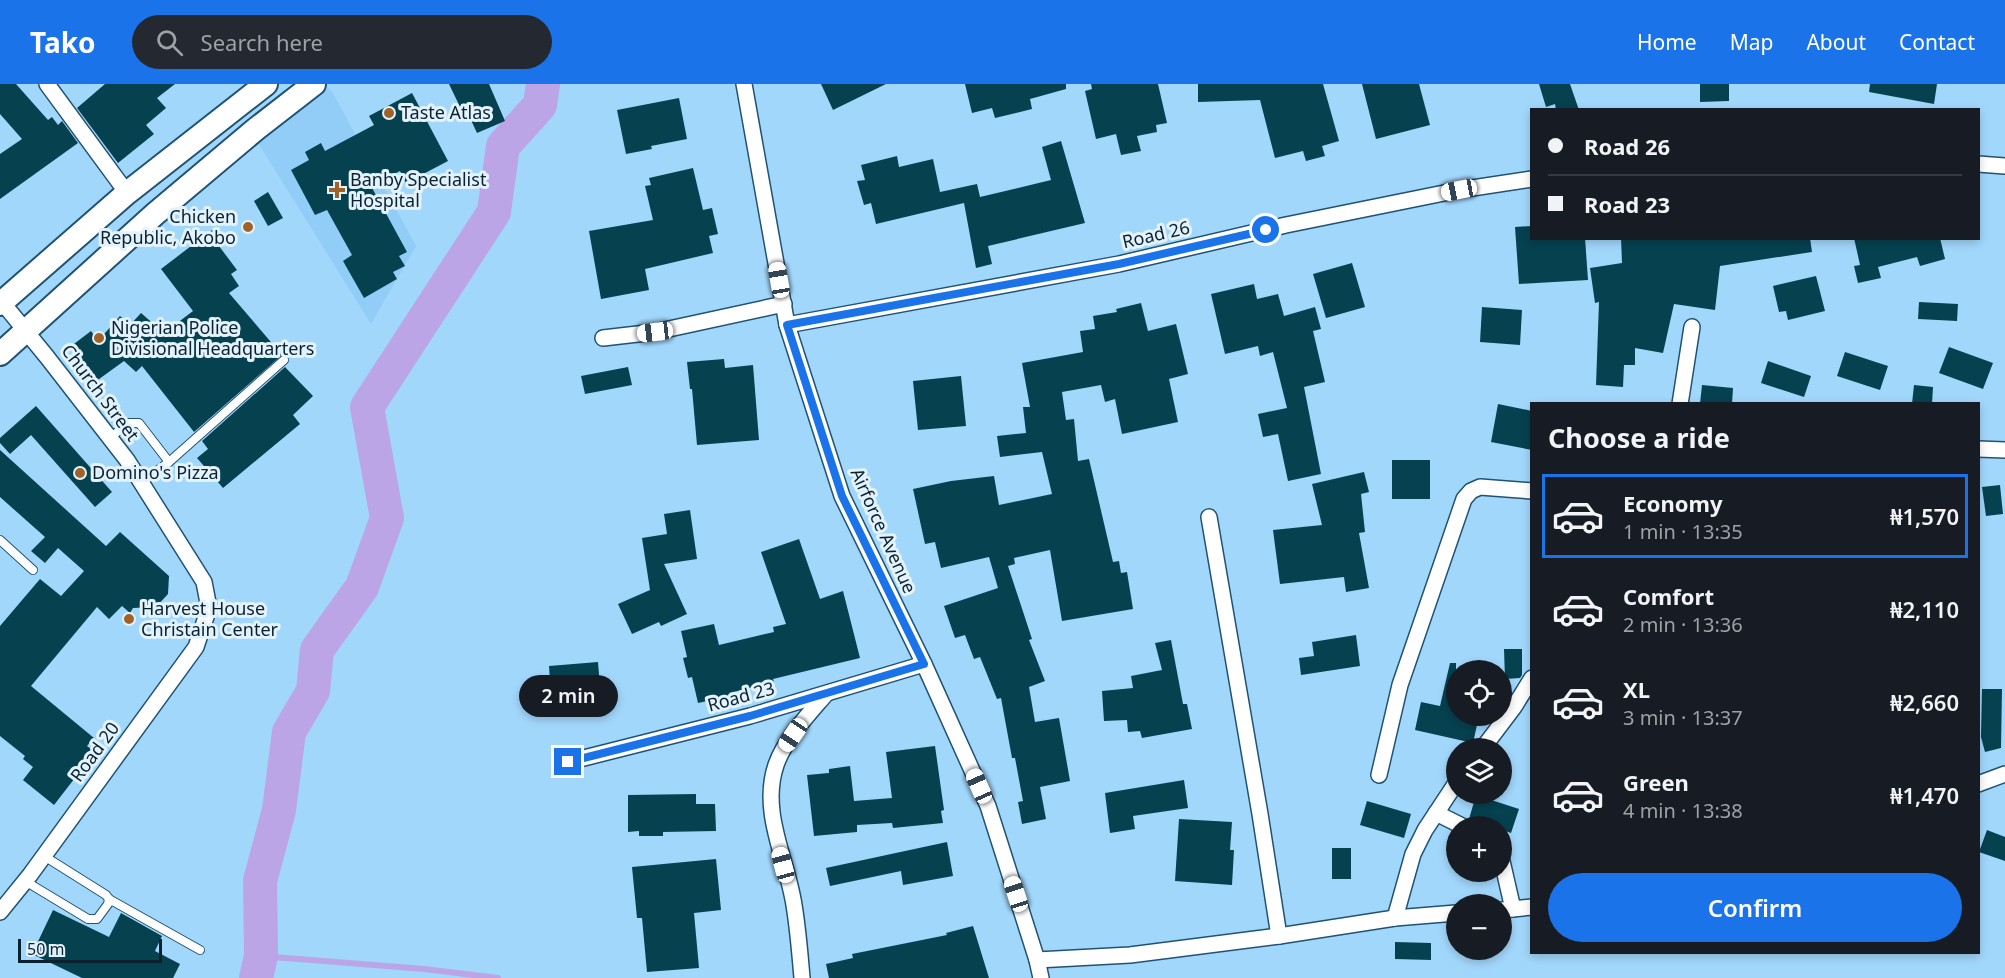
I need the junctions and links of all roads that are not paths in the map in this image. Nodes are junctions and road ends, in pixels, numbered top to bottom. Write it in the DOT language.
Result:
graph roads {
  1 [pos="47,84"];
  2 [pos="267,84"];
  3 [pos="314,84"];
  4 [pos="744,84"];
  5 [pos="1980,164"];
  6 [pos="2005,166"];
  7 [pos="1530,179"];
  8 [pos="127,193"];
  9 [pos="1,303"];
  10 [pos="784,304"];
  11 [pos="787,325"];
  12 [pos="1692,327"];
  13 [pos="27,331"];
  14 [pos="603,338"];
  15 [pos="0,354"];
  16 [pos="285,360"];
  17 [pos="1680,402"];
  18 [pos="110,438"];
  19 [pos="1980,449"];
  20 [pos="2005,450"];
  21 [pos="169,462"];
  22 [pos="141,483"];
  23 [pos="1530,490"];
  24 [pos="1209,516"];
  25 [pos="0,540"];
  26 [pos="33,570"];
  27 [pos="209,608"];
  28 [pos="924,664"];
  29 [pos="1530,681"];
  30 [pos="826,694"];
  31 [pos="1530,704"];
  32 [pos="1514,706"];
  33 [pos="1490,738"];
  34 [pos="568,762"];
  35 [pos="2005,774"];
  36 [pos="1379,775"];
  37 [pos="1980,783"];
  38 [pos="1446,798"];
  39 [pos="1436,813"];
  40 [pos="1446,818"];
  41 [pos="44,856"];
  42 [pos="25,881"];
  43 [pos="109,899"];
  44 [pos="1530,907"];
  45 [pos="1512,909"];
  46 [pos="0,912"];
  47 [pos="1446,915"];
  48 [pos="1395,918"];
  49 [pos="1279,936"];
  50 [pos="200,950"];
  51 [pos="1037,960"];
  52 [pos="802,978"];
  53 [pos="1041,978"];
  1 -- 8 [label="street"];
  2 -- 8 [label="main road"];
  3 -- 13 [label="main road"];
  4 -- 10 [label="street, Airforce Avenue"];
  5 -- 6 [label="street"];
  7 -- 11 [label="street, Road 26"];
  8 -- 9 [label="main road"];
  9 -- 13 [label="street, Church Street"];
  10 -- 11 [label="street, Airforce Avenue"];
  10 -- 14 [label="street"];
  11 -- 28 [label="street, Airforce Avenue"];
  12 -- 17 [label="street"];
  13 -- 15 [label="main road"];
  13 -- 18 [label="street, Church Street"];
  16 -- 21 [label="lane"];
  18 -- 21 [label="lane"];
  18 -- 22 [label="street, Church Street"];
  19 -- 20 [label="street"];
  21 -- 22 [label="lane"];
  22 -- 27 [label="street, Church Street"];
  23 -- 36 [label="street"];
  24 -- 49 [label="street"];
  25 -- 26 [label="lane"];
  27 -- 41 [label="street, Road 20"];
  28 -- 30 [label="street, Road 23"];
  28 -- 51 [label="street, Airforce Avenue"];
  29 -- 32 [label="street"];
  30 -- 34 [label="street, Road 23"];
  30 -- 52 [label="street"];
  31 -- 32 [label="street"];
  32 -- 33 [label="street"];
  35 -- 37 [label="street"];
  38 -- 39 [label="street"];
  39 -- 40 [label="street"];
  39 -- 48 [label="street"];
  41 -- 42 [label="street, Road 20"];
  41 -- 43 [label="lane"];
  42 -- 43 [label="lane"];
  42 -- 46 [label="street, Road 20"];
  43 -- 50 [label="lane"];
  44 -- 45 [label="street"];
  47 -- 48 [label="street"];
  48 -- 49 [label="street"];
  49 -- 51 [label="street"];
  51 -- 53 [label="street, Airforce Avenue"];
}
